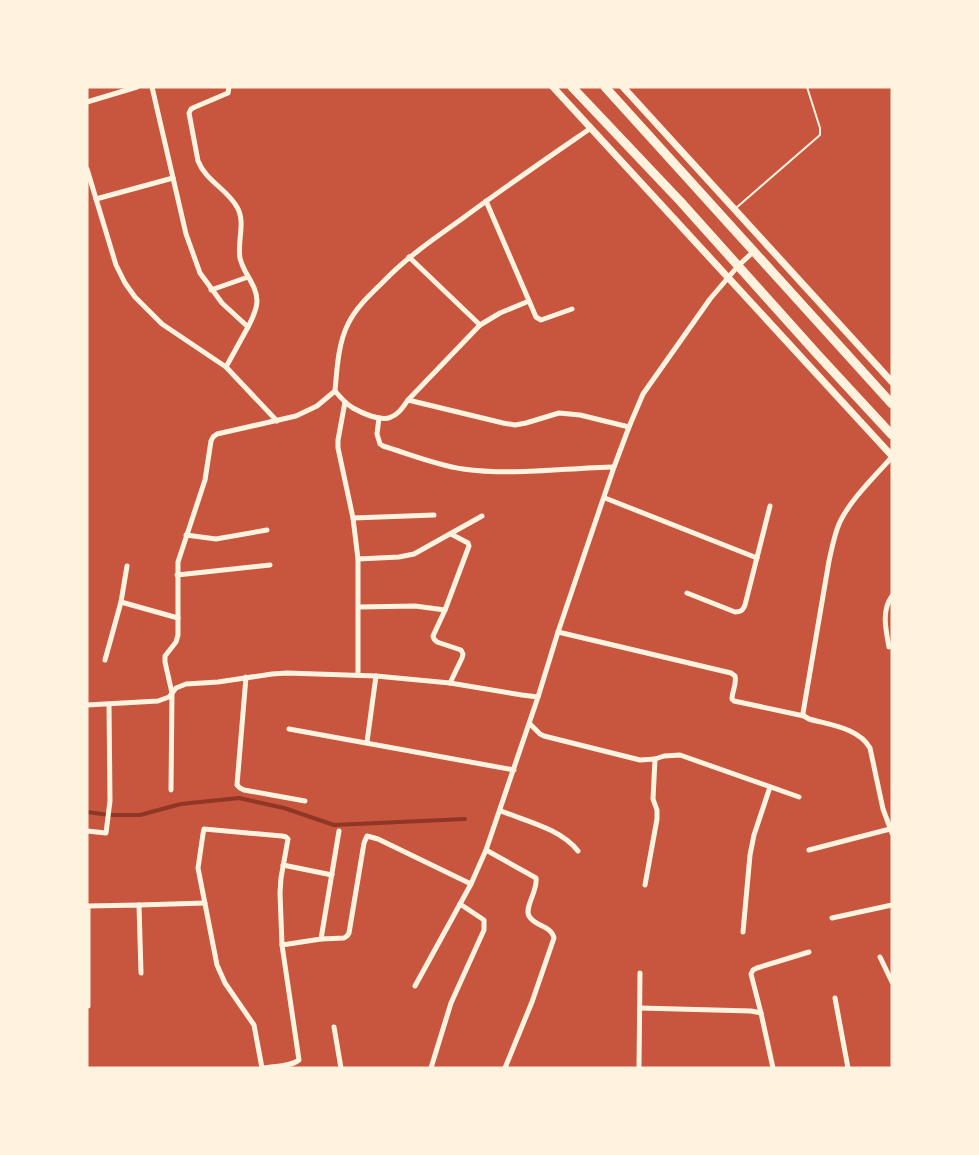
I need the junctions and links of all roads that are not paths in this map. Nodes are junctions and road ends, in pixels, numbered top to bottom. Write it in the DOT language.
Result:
graph roads {
  1 [pos="137,87"];
  2 [pos="152,87"];
  3 [pos="229,87"];
  4 [pos="554,87"];
  5 [pos="572,87"];
  6 [pos="605,87"];
  7 [pos="623,87"];
  8 [pos="807,87"];
  9 [pos="87,102"];
  10 [pos="591,128"];
  11 [pos="87,169"];
  12 [pos="174,178"];
  13 [pos="90,189"];
  14 [pos="96,199"];
  15 [pos="486,201"];
  16 [pos="734,210"];
  17 [pos="753,252"];
  18 [pos="410,257"];
  19 [pos="738,266"];
  20 [pos="248,277"];
  21 [pos="728,277"];
  22 [pos="211,290"];
  23 [pos="529,301"];
  24 [pos="572,309"];
  25 [pos="480,325"];
  26 [pos="248,327"];
  27 [pos="226,367"];
  28 [pos="892,382"];
  29 [pos="335,391"];
  30 [pos="408,400"];
  31 [pos="345,402"];
  32 [pos="892,404"];
  33 [pos="379,418"];
  34 [pos="277,421"];
  35 [pos="629,427"];
  36 [pos="892,435"];
  37 [pos="892,456"];
  38 [pos="614,467"];
  39 [pos="604,498"];
  40 [pos="770,506"];
  41 [pos="434,515"];
  42 [pos="482,516"];
  43 [pos="353,518"];
  44 [pos="267,530"];
  45 [pos="451,534"];
  46 [pos="186,535"];
  47 [pos="757,558"];
  48 [pos="358,559"];
  49 [pos="270,565"];
  50 [pos="127,566"];
  51 [pos="177,575"];
  52 [pos="687,593"];
  53 [pos="892,596"];
  54 [pos="121,602"];
  55 [pos="359,607"];
  56 [pos="445,610"];
  57 [pos="178,618"];
  58 [pos="558,632"];
  59 [pos="889,647"];
  60 [pos="105,660"];
  61 [pos="358,674"];
  62 [pos="376,676"];
  63 [pos="246,677"];
  64 [pos="450,683"];
  65 [pos="172,693"];
  66 [pos="538,697"];
  67 [pos="109,704"];
  68 [pos="87,705"];
  69 [pos="804,716"];
  70 [pos="530,724"];
  71 [pos="290,729"];
  72 [pos="367,742"];
  73 [pos="656,759"];
  74 [pos="514,770"];
  75 [pos="770,786"];
  76 [pos="171,790"];
  77 [pos="799,796"];
  78 [pos="305,801"];
  79 [pos="500,814"];
  80 [pos="87,831"];
  81 [pos="339,831"];
  82 [pos="891,831"];
  83 [pos="486,850"];
  84 [pos="809,850"];
  85 [pos="578,851"];
  86 [pos="284,865"];
  87 [pos="332,875"];
  88 [pos="471,884"];
  89 [pos="645,885"];
  90 [pos="205,903"];
  91 [pos="460,904"];
  92 [pos="892,905"];
  93 [pos="88,906"];
  94 [pos="139,906"];
  95 [pos="832,918"];
  96 [pos="743,932"];
  97 [pos="321,939"];
  98 [pos="282,945"];
  99 [pos="809,952"];
  100 [pos="880,957"];
  101 [pos="141,973"];
  102 [pos="640,973"];
  103 [pos="892,980"];
  104 [pos="415,986"];
  105 [pos="835,999"];
  106 [pos="88,1006"];
  107 [pos="640,1008"];
  108 [pos="761,1013"];
  109 [pos="334,1027"];
  110 [pos="263,1068"];
  111 [pos="341,1068"];
  112 [pos="431,1068"];
  113 [pos="505,1068"];
  114 [pos="639,1068"];
  115 [pos="773,1068"];
  116 [pos="848,1068"];
  1 -- 9 [label="street"];
  2 -- 12 [label="street"];
  3 -- 20 [label="street"];
  4 -- 10 [label="street"];
  5 -- 19 [label="highway"];
  6 -- 17 [label="highway"];
  7 -- 16 [label="street"];
  8 -- 16 [label="lane"];
  10 -- 15 [label="street"];
  10 -- 21 [label="street"];
  11 -- 13 [label="street"];
  12 -- 14 [label="street"];
  12 -- 22 [label="street"];
  13 -- 14 [label="street"];
  14 -- 27 [label="street"];
  15 -- 18 [label="street"];
  15 -- 23 [label="street"];
  16 -- 28 [label="street"];
  17 -- 19 [label="street"];
  17 -- 32 [label="highway"];
  18 -- 25 [label="street"];
  18 -- 29 [label="street"];
  19 -- 21 [label="street"];
  19 -- 36 [label="highway"];
  20 -- 22 [label="street"];
  20 -- 26 [label="street"];
  21 -- 35 [label="street"];
  21 -- 37 [label="street"];
  22 -- 26 [label="street"];
  23 -- 24 [label="street"];
  23 -- 25 [label="street"];
  25 -- 30 [label="street"];
  26 -- 27 [label="street"];
  27 -- 34 [label="street"];
  29 -- 31 [label="street"];
  29 -- 34 [label="street"];
  30 -- 33 [label="street"];
  30 -- 35 [label="street"];
  31 -- 33 [label="street"];
  31 -- 43 [label="street"];
  33 -- 38 [label="street"];
  34 -- 46 [label="street"];
  35 -- 38 [label="street"];
  37 -- 69 [label="street"];
  38 -- 39 [label="street"];
  39 -- 47 [label="street"];
  39 -- 58 [label="street"];
  40 -- 47 [label="street"];
  41 -- 43 [label="street"];
  42 -- 45 [label="street"];
  43 -- 48 [label="street"];
  44 -- 46 [label="street"];
  45 -- 48 [label="street"];
  45 -- 56 [label="street"];
  46 -- 51 [label="street"];
  47 -- 52 [label="street"];
  48 -- 55 [label="street"];
  49 -- 51 [label="street"];
  50 -- 54 [label="street"];
  51 -- 57 [label="street"];
  53 -- 59 [label="street"];
  54 -- 57 [label="street"];
  54 -- 60 [label="street"];
  55 -- 56 [label="street"];
  55 -- 61 [label="street"];
  56 -- 64 [label="street"];
  57 -- 65 [label="street"];
  58 -- 66 [label="street"];
  58 -- 69 [label="street"];
  61 -- 62 [label="street"];
  61 -- 63 [label="street"];
  62 -- 64 [label="street"];
  62 -- 72 [label="street"];
  63 -- 65 [label="street"];
  63 -- 78 [label="street"];
  64 -- 66 [label="street"];
  65 -- 67 [label="street"];
  65 -- 76 [label="street"];
  66 -- 70 [label="street"];
  67 -- 68 [label="street"];
  67 -- 80 [label="street"];
  69 -- 82 [label="street"];
  70 -- 73 [label="street"];
  70 -- 74 [label="street"];
  71 -- 72 [label="street"];
  72 -- 74 [label="street"];
  73 -- 75 [label="street"];
  73 -- 89 [label="street"];
  74 -- 79 [label="street"];
  75 -- 77 [label="street"];
  75 -- 96 [label="street"];
  79 -- 83 [label="street"];
  79 -- 85 [label="street"];
  81 -- 87 [label="street"];
  82 -- 84 [label="street"];
  83 -- 88 [label="street"];
  83 -- 113 [label="street"];
  86 -- 87 [label="street"];
  86 -- 90 [label="street"];
  86 -- 98 [label="street"];
  87 -- 97 [label="street"];
  88 -- 91 [label="street"];
  88 -- 97 [label="street"];
  90 -- 94 [label="street"];
  90 -- 110 [label="street"];
  91 -- 104 [label="street"];
  91 -- 112 [label="street"];
  92 -- 95 [label="street"];
  93 -- 94 [label="street"];
  93 -- 106 [label="street"];
  94 -- 101 [label="street"];
  97 -- 98 [label="street"];
  98 -- 110 [label="street"];
  99 -- 108 [label="street"];
  100 -- 103 [label="street"];
  102 -- 107 [label="street"];
  105 -- 116 [label="street"];
  107 -- 108 [label="street"];
  107 -- 114 [label="street"];
  108 -- 115 [label="street"];
  109 -- 111 [label="street"];
}
